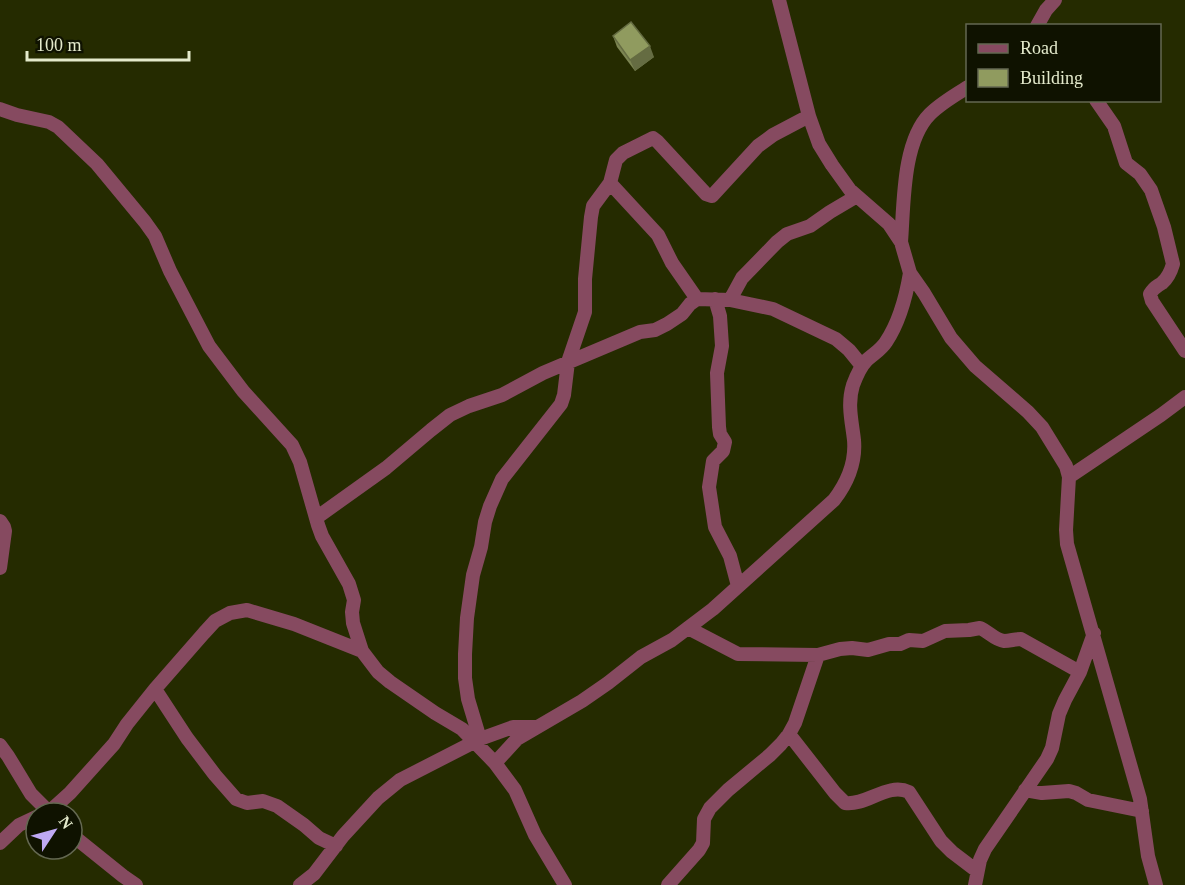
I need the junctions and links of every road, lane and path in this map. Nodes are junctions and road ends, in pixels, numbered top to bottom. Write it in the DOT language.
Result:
graph roads {
  1 [pos="779,0"];
  2 [pos="1055,0"];
  3 [pos="1038,24"];
  4 [pos="966,88"];
  5 [pos="1098,102"];
  6 [pos="0,109"];
  7 [pos="809,116"];
  8 [pos="610,183"];
  9 [pos="857,196"];
  10 [pos="901,242"];
  11 [pos="910,273"];
  12 [pos="696,299"];
  13 [pos="715,299"];
  14 [pos="730,300"];
  15 [pos="1185,351"];
  16 [pos="568,362"];
  17 [pos="862,366"];
  18 [pos="1185,397"];
  19 [pos="1069,477"];
  20 [pos="316,518"];
  21 [pos="0,522"];
  22 [pos="0,568"];
  23 [pos="738,585"];
  24 [pos="688,628"];
  25 [pos="1094,633"];
  26 [pos="362,651"];
  27 [pos="818,655"];
  28 [pos="1080,672"];
  29 [pos="155,689"];
  30 [pos="536,727"];
  31 [pos="789,734"];
  32 [pos="477,740"];
  33 [pos="0,745"];
  34 [pos="495,763"];
  35 [pos="1025,790"];
  36 [pos="36,801"];
  37 [pos="61,801"];
  38 [pos="1142,811"];
  39 [pos="24,823"];
  40 [pos="0,843"];
  41 [pos="84,845"];
  42 [pos="336,846"];
  43 [pos="976,878"];
  44 [pos="136,885"];
  45 [pos="300,885"];
  46 [pos="565,885"];
  47 [pos="668,885"];
  48 [pos="1156,885"];
  1 -- 7 [label="street"];
  2 -- 3 [label="street"];
  4 -- 10 [label="street"];
  5 -- 15 [label="street"];
  6 -- 20 [label="street"];
  7 -- 8 [label="street"];
  7 -- 9 [label="street"];
  8 -- 12 [label="street"];
  8 -- 16 [label="street"];
  9 -- 10 [label="street"];
  9 -- 14 [label="street"];
  10 -- 11 [label="street"];
  11 -- 17 [label="street"];
  11 -- 19 [label="street"];
  12 -- 13 [label="street"];
  12 -- 16 [label="street"];
  13 -- 14 [label="street"];
  13 -- 23 [label="street"];
  14 -- 17 [label="street"];
  16 -- 20 [label="street"];
  16 -- 32 [label="street"];
  17 -- 23 [label="street"];
  18 -- 19 [label="street"];
  19 -- 25 [label="street"];
  20 -- 26 [label="street"];
  21 -- 22 [label="street"];
  23 -- 24 [label="street"];
  24 -- 27 [label="street"];
  24 -- 30 [label="street"];
  25 -- 28 [label="street"];
  25 -- 38 [label="street"];
  26 -- 29 [label="street"];
  26 -- 32 [label="street"];
  27 -- 28 [label="street"];
  27 -- 31 [label="street"];
  28 -- 35 [label="street"];
  29 -- 37 [label="street"];
  29 -- 42 [label="street"];
  30 -- 32 [label="street"];
  30 -- 34 [label="street"];
  31 -- 43 [label="street"];
  31 -- 47 [label="street"];
  32 -- 34 [label="street"];
  32 -- 42 [label="street"];
  33 -- 36 [label="street"];
  34 -- 46 [label="street"];
  35 -- 38 [label="street"];
  35 -- 43 [label="street"];
  38 -- 48 [label="street"];
  39 -- 40 [label="street"];
  41 -- 44 [label="street"];
  42 -- 45 [label="street"];
}
